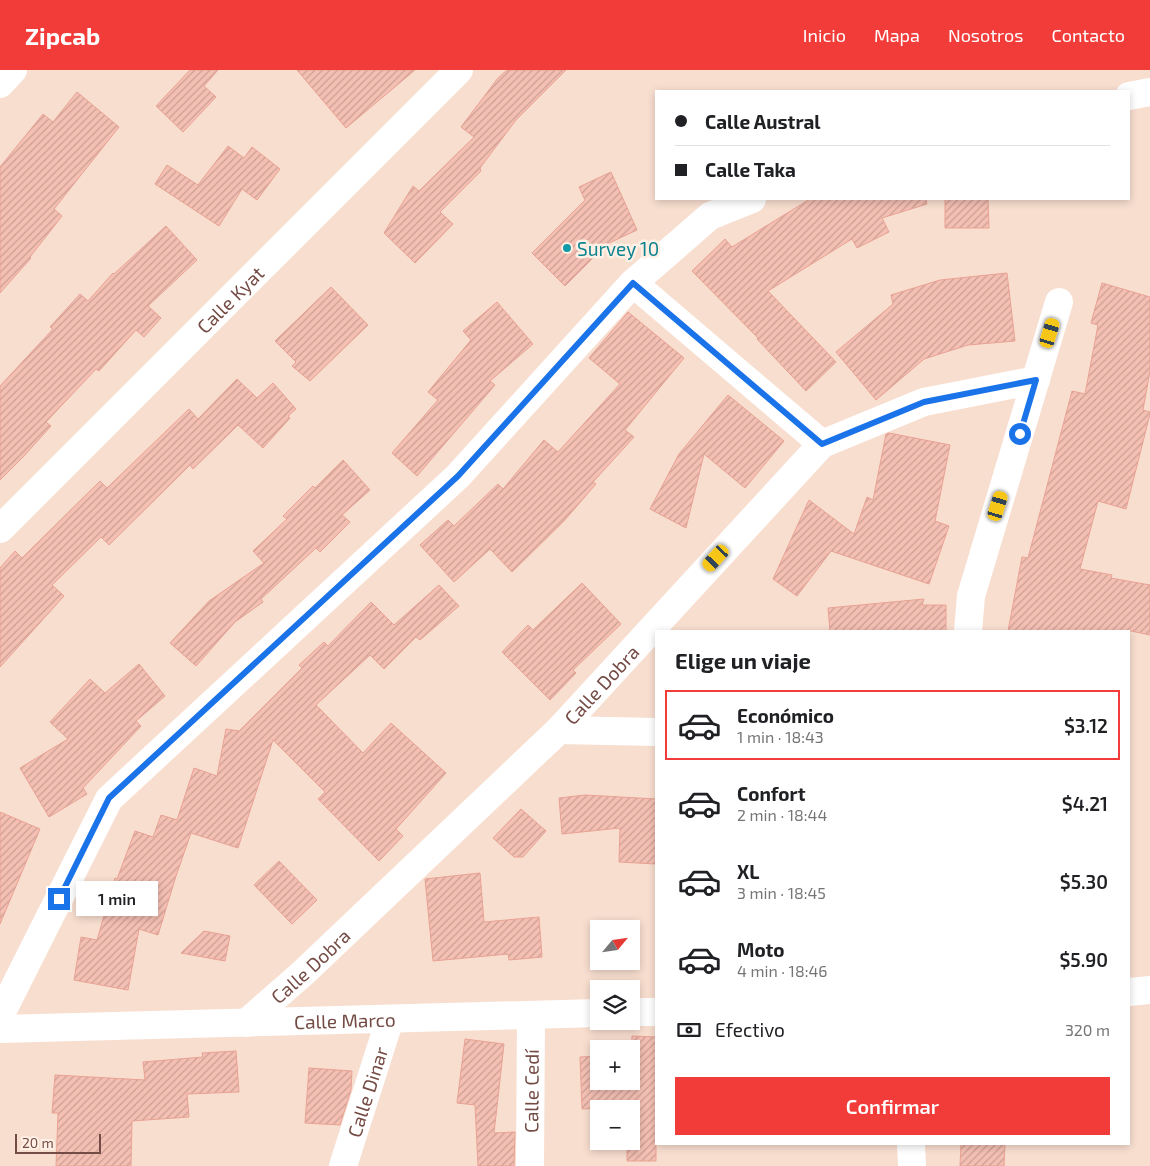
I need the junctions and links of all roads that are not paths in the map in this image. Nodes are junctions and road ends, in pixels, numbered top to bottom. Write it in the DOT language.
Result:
graph roads {
  1 [pos="13,70"];
  2 [pos="459,70"];
  3 [pos="0,84"];
  4 [pos="1150,92"];
  5 [pos="1130,96"];
  6 [pos="750,200"];
  7 [pos="633,283"];
  8 [pos="1059,302"];
  9 [pos="1036,380"];
  10 [pos="822,444"];
  11 [pos="0,528"];
  12 [pos="968,630"];
  13 [pos="559,730"];
  14 [pos="655,732"];
  15 [pos="1150,990"];
  16 [pos="1130,992"];
  17 [pos="640,1012"];
  18 [pos="655,1012"];
  19 [pos="590,1013"];
  20 [pos="531,1015"];
  21 [pos="0,1016"];
  22 [pos="390,1019"];
  23 [pos="246,1023"];
  24 [pos="0,1029"];
  25 [pos="911,1145"];
  26 [pos="343,1166"];
  27 [pos="530,1166"];
  28 [pos="912,1166"];
  1 -- 3 [label="street"];
  2 -- 11 [label="street, Calle Kyat"];
  4 -- 5 [label="street"];
  6 -- 7 [label="street"];
  7 -- 10 [label="street"];
  7 -- 21 [label="street"];
  8 -- 9 [label="street"];
  9 -- 10 [label="street, Calle Dobra"];
  9 -- 12 [label="street"];
  10 -- 13 [label="street, Calle Dobra"];
  13 -- 14 [label="street"];
  13 -- 23 [label="street, Calle Dobra"];
  15 -- 16 [label="street"];
  17 -- 18 [label="street"];
  19 -- 20 [label="street, Calle Marco"];
  20 -- 22 [label="street, Calle Marco"];
  20 -- 27 [label="street, Calle Cedí"];
  22 -- 23 [label="street, Calle Marco"];
  22 -- 26 [label="street, Calle Dinar"];
  23 -- 24 [label="street, Calle Marco"];
  25 -- 28 [label="street"];
}
